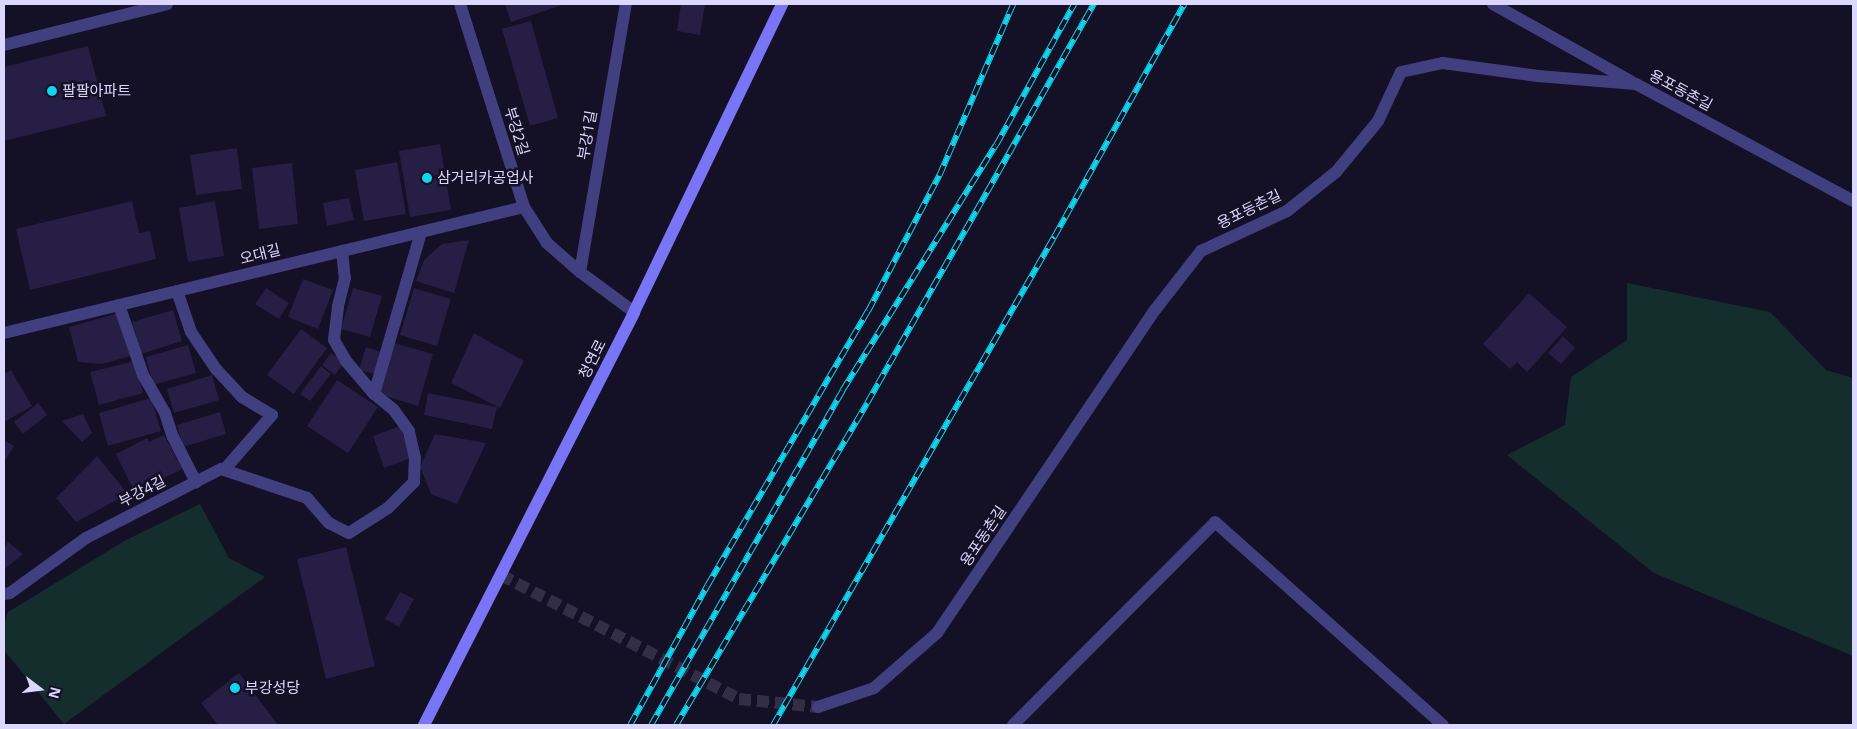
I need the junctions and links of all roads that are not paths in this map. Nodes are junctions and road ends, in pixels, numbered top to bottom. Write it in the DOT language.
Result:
graph roads {
  1 [pos="168,4"];
  2 [pos="460,4"];
  3 [pos="626,4"];
  4 [pos="782,4"];
  5 [pos="1493,4"];
  6 [pos="4,45"];
  7 [pos="1636,84"];
  8 [pos="1853,201"];
  9 [pos="524,207"];
  10 [pos="421,232"];
  11 [pos="342,251"];
  12 [pos="580,272"];
  13 [pos="177,291"];
  14 [pos="119,305"];
  15 [pos="634,312"];
  16 [pos="4,333"];
  17 [pos="374,394"];
  18 [pos="224,470"];
  19 [pos="196,482"];
  20 [pos="4,594"];
  21 [pos="818,707"];
  22 [pos="424,725"];
  23 [pos="1013,725"];
  24 [pos="1443,725"];
  1 -- 6 [label="street"];
  2 -- 9 [label="street, 부강2길"];
  3 -- 12 [label="street, 부강1길"];
  4 -- 15 [label="main road, 청연로"];
  5 -- 7 [label="street"];
  7 -- 8 [label="street, 용포동촌길"];
  7 -- 21 [label="street, 용포동촌길"];
  9 -- 10 [label="street, 오대길"];
  9 -- 12 [label="street, 부강2길"];
  10 -- 11 [label="street, 오대길"];
  10 -- 17 [label="street"];
  11 -- 13 [label="street, 오대길"];
  11 -- 17 [label="street"];
  12 -- 15 [label="street, 부강2길"];
  13 -- 14 [label="street, 오대길"];
  13 -- 18 [label="street"];
  14 -- 16 [label="street, 오대길"];
  14 -- 19 [label="street"];
  15 -- 22 [label="main road, 청연로"];
  17 -- 18 [label="street"];
  18 -- 19 [label="street, 부강4길"];
  19 -- 20 [label="street, 부강4길"];
  23 -- 24 [label="street"];
}
